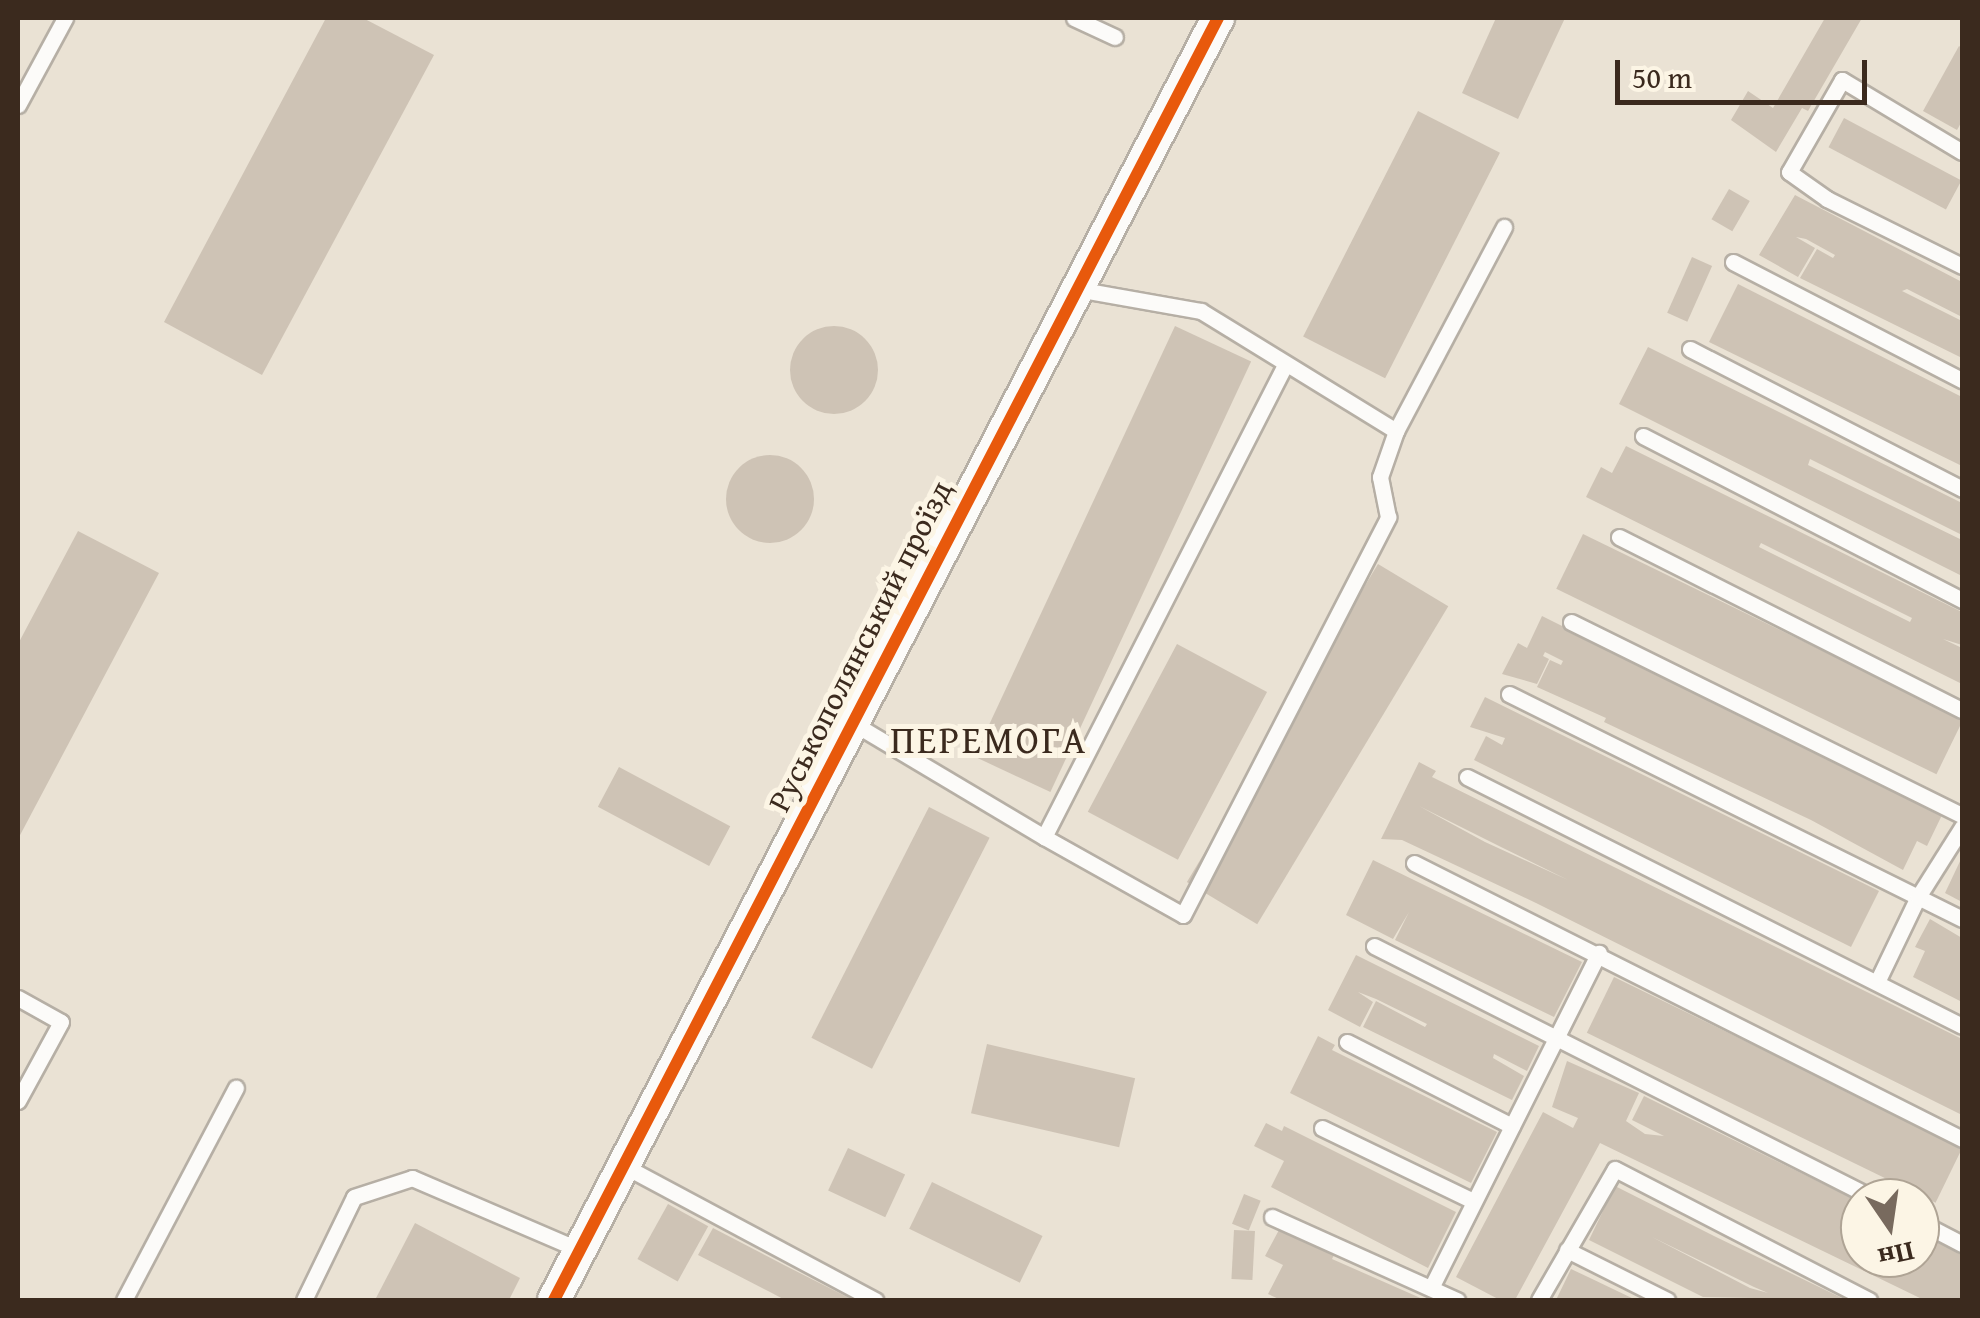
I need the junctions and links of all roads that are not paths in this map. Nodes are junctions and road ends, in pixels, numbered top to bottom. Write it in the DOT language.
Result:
graph roads {
  1 [pos="65,18"];
  2 [pos="1074,18"];
  3 [pos="1218,18"];
  4 [pos="1116,37"];
  5 [pos="18,105"];
  6 [pos="1962,152"];
  7 [pos="1504,226"];
  8 [pos="1734,262"];
  9 [pos="1962,266"];
  10 [pos="1076,289"];
  11 [pos="1690,350"];
  12 [pos="1285,366"];
  13 [pos="1962,380"];
  14 [pos="1396,431"];
  15 [pos="1643,436"];
  16 [pos="1962,489"];
  17 [pos="1619,537"];
  18 [pos="1962,600"];
  19 [pos="1571,622"];
  20 [pos="1509,694"];
  21 [pos="1962,710"];
  22 [pos="851,722"];
  23 [pos="1468,777"];
  24 [pos="1962,816"];
  25 [pos="1962,828"];
  26 [pos="1044,837"];
  27 [pos="1414,864"];
  28 [pos="1918,897"];
  29 [pos="1962,920"];
  30 [pos="1374,946"];
  31 [pos="1599,953"];
  32 [pos="1878,980"];
  33 [pos="18,998"];
  34 [pos="1962,1026"];
  35 [pos="1559,1039"];
  36 [pos="1346,1042"];
  37 [pos="236,1088"];
  38 [pos="18,1101"];
  39 [pos="1512,1126"];
  40 [pos="1322,1128"];
  41 [pos="1962,1139"];
  42 [pos="624,1166"];
  43 [pos="1840,1182"];
  44 [pos="1471,1200"];
  45 [pos="1272,1217"];
  46 [pos="578,1249"];
  47 [pos="1566,1250"];
  48 [pos="1431,1288"];
  49 [pos="124,1300"];
  50 [pos="304,1300"];
  51 [pos="554,1300"];
  52 [pos="876,1300"];
  53 [pos="1456,1300"];
  54 [pos="1538,1300"];
  55 [pos="1667,1300"];
  56 [pos="1869,1300"];
  1 -- 5 [label="lane"];
  2 -- 4 [label="lane"];
  3 -- 10 [label="street, Руськополянський проїзд"];
  6 -- 9 [label="lane"];
  7 -- 14 [label="lane"];
  8 -- 13 [label="lane"];
  10 -- 12 [label="lane"];
  10 -- 22 [label="street, Руськополянський проїзд"];
  11 -- 16 [label="lane"];
  12 -- 14 [label="lane"];
  12 -- 26 [label="lane"];
  14 -- 26 [label="lane"];
  15 -- 18 [label="lane"];
  17 -- 21 [label="lane"];
  19 -- 24 [label="lane"];
  20 -- 28 [label="lane"];
  22 -- 26 [label="lane"];
  22 -- 42 [label="street, Руськополянський проїзд"];
  23 -- 32 [label="lane"];
  25 -- 28 [label="lane"];
  27 -- 31 [label="lane"];
  28 -- 29 [label="lane"];
  28 -- 32 [label="lane"];
  30 -- 35 [label="lane"];
  31 -- 35 [label="lane"];
  31 -- 41 [label="lane"];
  32 -- 34 [label="lane"];
  33 -- 38 [label="lane"];
  35 -- 39 [label="lane"];
  35 -- 43 [label="lane"];
  36 -- 39 [label="lane"];
  37 -- 49 [label="lane"];
  39 -- 44 [label="lane"];
  40 -- 44 [label="lane"];
  42 -- 46 [label="street, Руськополянський проїзд"];
  42 -- 52 [label="lane"];
  44 -- 48 [label="lane"];
  45 -- 48 [label="lane"];
  46 -- 50 [label="lane"];
  46 -- 51 [label="street, Руськополянський проїзд"];
  47 -- 54 [label="lane"];
  47 -- 55 [label="lane"];
  47 -- 56 [label="lane"];
  48 -- 53 [label="lane"];
}
